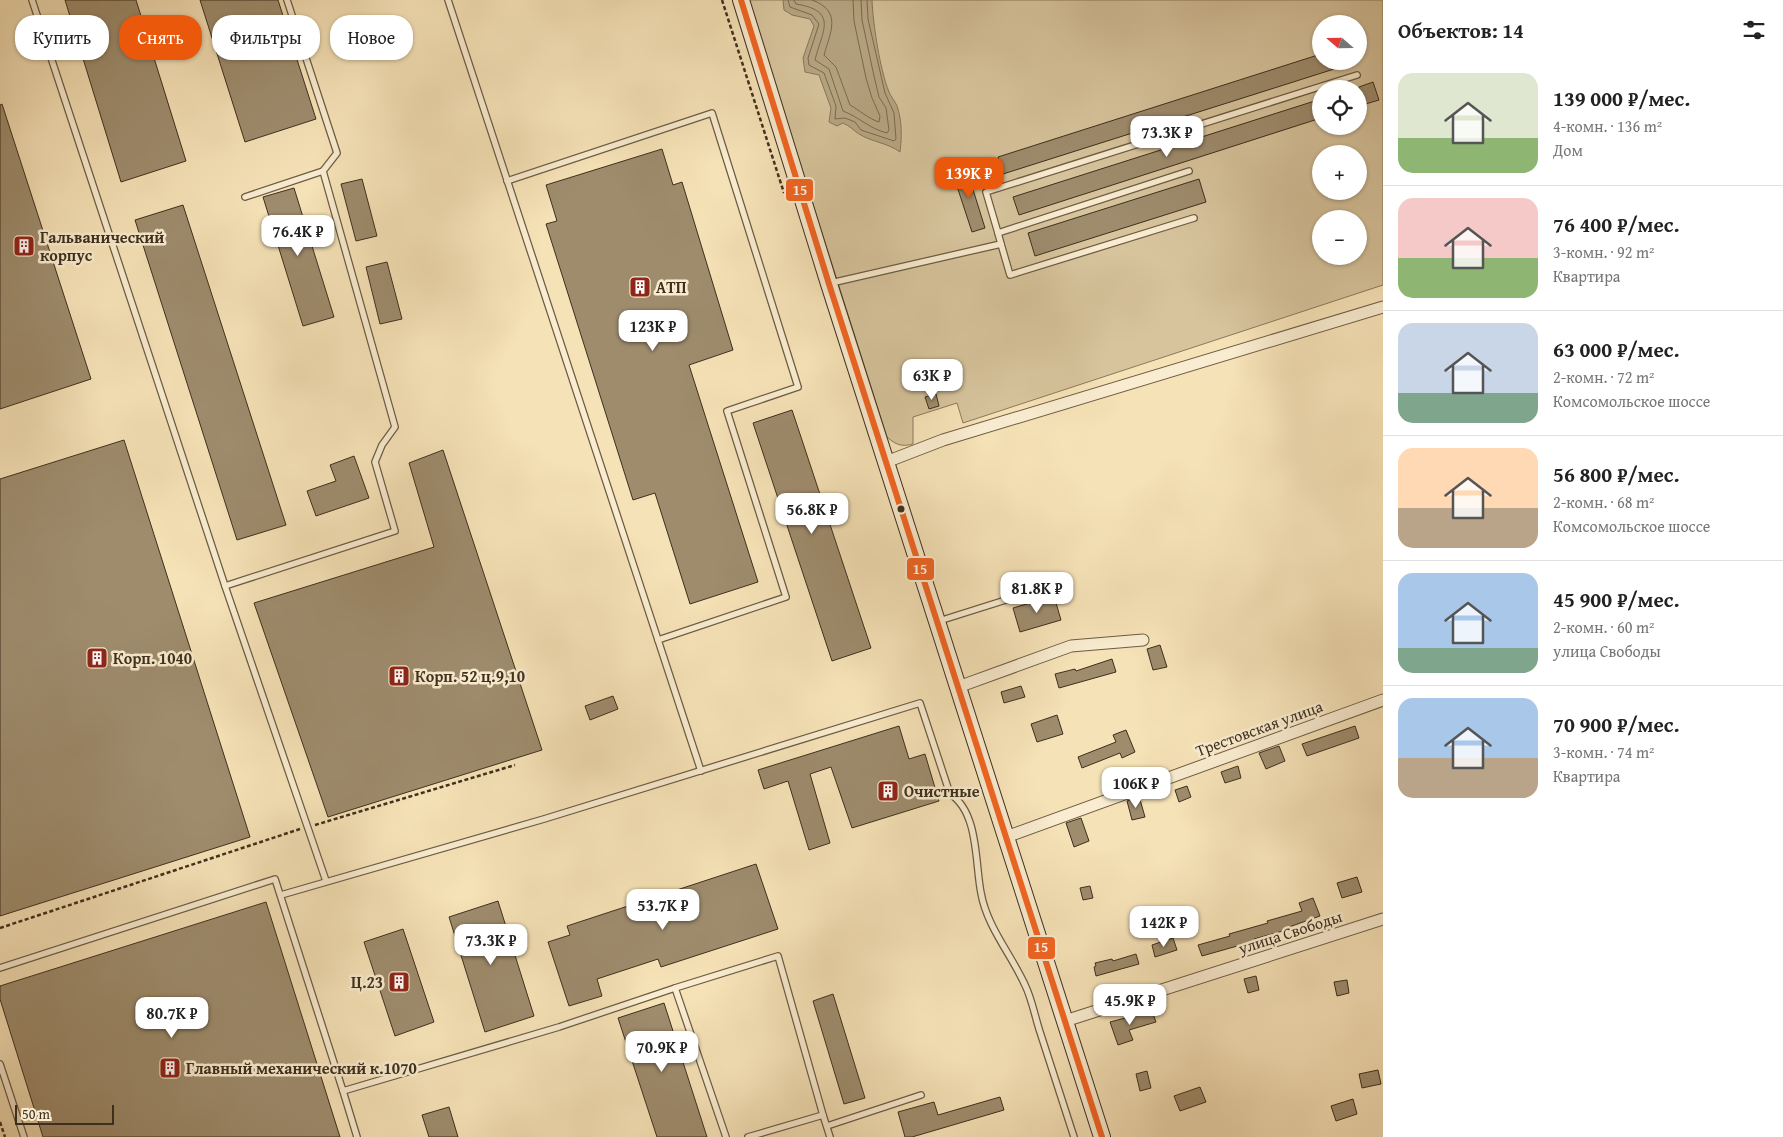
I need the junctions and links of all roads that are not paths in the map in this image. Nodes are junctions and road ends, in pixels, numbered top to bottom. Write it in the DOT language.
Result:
graph roads {
  1 [pos="32,0"];
  2 [pos="286,0"];
  3 [pos="448,0"];
  4 [pos="741,0"];
  5 [pos="1357,76"];
  6 [pos="323,171"];
  7 [pos="1189,171"];
  8 [pos="507,181"];
  9 [pos="245,197"];
  10 [pos="1194,218"];
  11 [pos="998,233"];
  12 [pos="1001,244"];
  13 [pos="829,284"];
  14 [pos="1383,307"];
  15 [pos="886,462"];
  16 [pos="1063,582"];
  17 [pos="225,586"];
  18 [pos="937,621"];
  19 [pos="658,640"];
  20 [pos="1143,640"];
  21 [pos="958,688"];
  22 [pos="1383,700"];
  23 [pos="701,771"];
  24 [pos="1006,837"];
  25 [pos="326,881"];
  26 [pos="281,895"];
  27 [pos="1383,919"];
  28 [pos="0,968"];
  29 [pos="675,988"];
  30 [pos="1065,1021"];
  31 [pos="0,1064"];
  32 [pos="343,1091"];
  33 [pos="921,1095"];
  34 [pos="823,1115"];
  35 [pos="827,1126"];
  36 [pos="24,1137"];
  37 [pos="357,1137"];
  38 [pos="726,1137"];
  39 [pos="748,1137"];
  40 [pos="830,1137"];
  41 [pos="1074,1137"];
  42 [pos="1102,1137"];
  1 -- 17 [label="lane"];
  2 -- 6 [label="lane"];
  3 -- 8 [label="lane"];
  4 -- 13 [label="main road"];
  5 -- 11 [label="lane"];
  6 -- 9 [label="lane"];
  6 -- 17 [label="lane"];
  7 -- 11 [label="lane"];
  8 -- 19 [label="lane"];
  8 -- 19 [label="lane"];
  10 -- 12 [label="lane"];
  11 -- 12 [label="lane"];
  12 -- 13 [label="lane"];
  13 -- 15 [label="main road"];
  14 -- 15 [label="street"];
  15 -- 18 [label="main road"];
  16 -- 18 [label="lane"];
  17 -- 25 [label="lane"];
  18 -- 21 [label="main road"];
  19 -- 23 [label="lane"];
  20 -- 21 [label="street"];
  21 -- 24 [label="main road"];
  22 -- 24 [label="street, Трестовская улица"];
  23 -- 25 [label="lane"];
  23 -- 41 [label="lane"];
  24 -- 30 [label="main road"];
  25 -- 26 [label="lane"];
  26 -- 28 [label="lane"];
  26 -- 32 [label="lane"];
  27 -- 30 [label="street, улица Свободы"];
  29 -- 32 [label="lane"];
  29 -- 34 [label="lane"];
  29 -- 38 [label="lane"];
  30 -- 42 [label="main road"];
  31 -- 36 [label="lane"];
  32 -- 37 [label="lane"];
  33 -- 35 [label="lane"];
  34 -- 35 [label="lane"];
  34 -- 39 [label="lane"];
  35 -- 40 [label="lane"];
}
